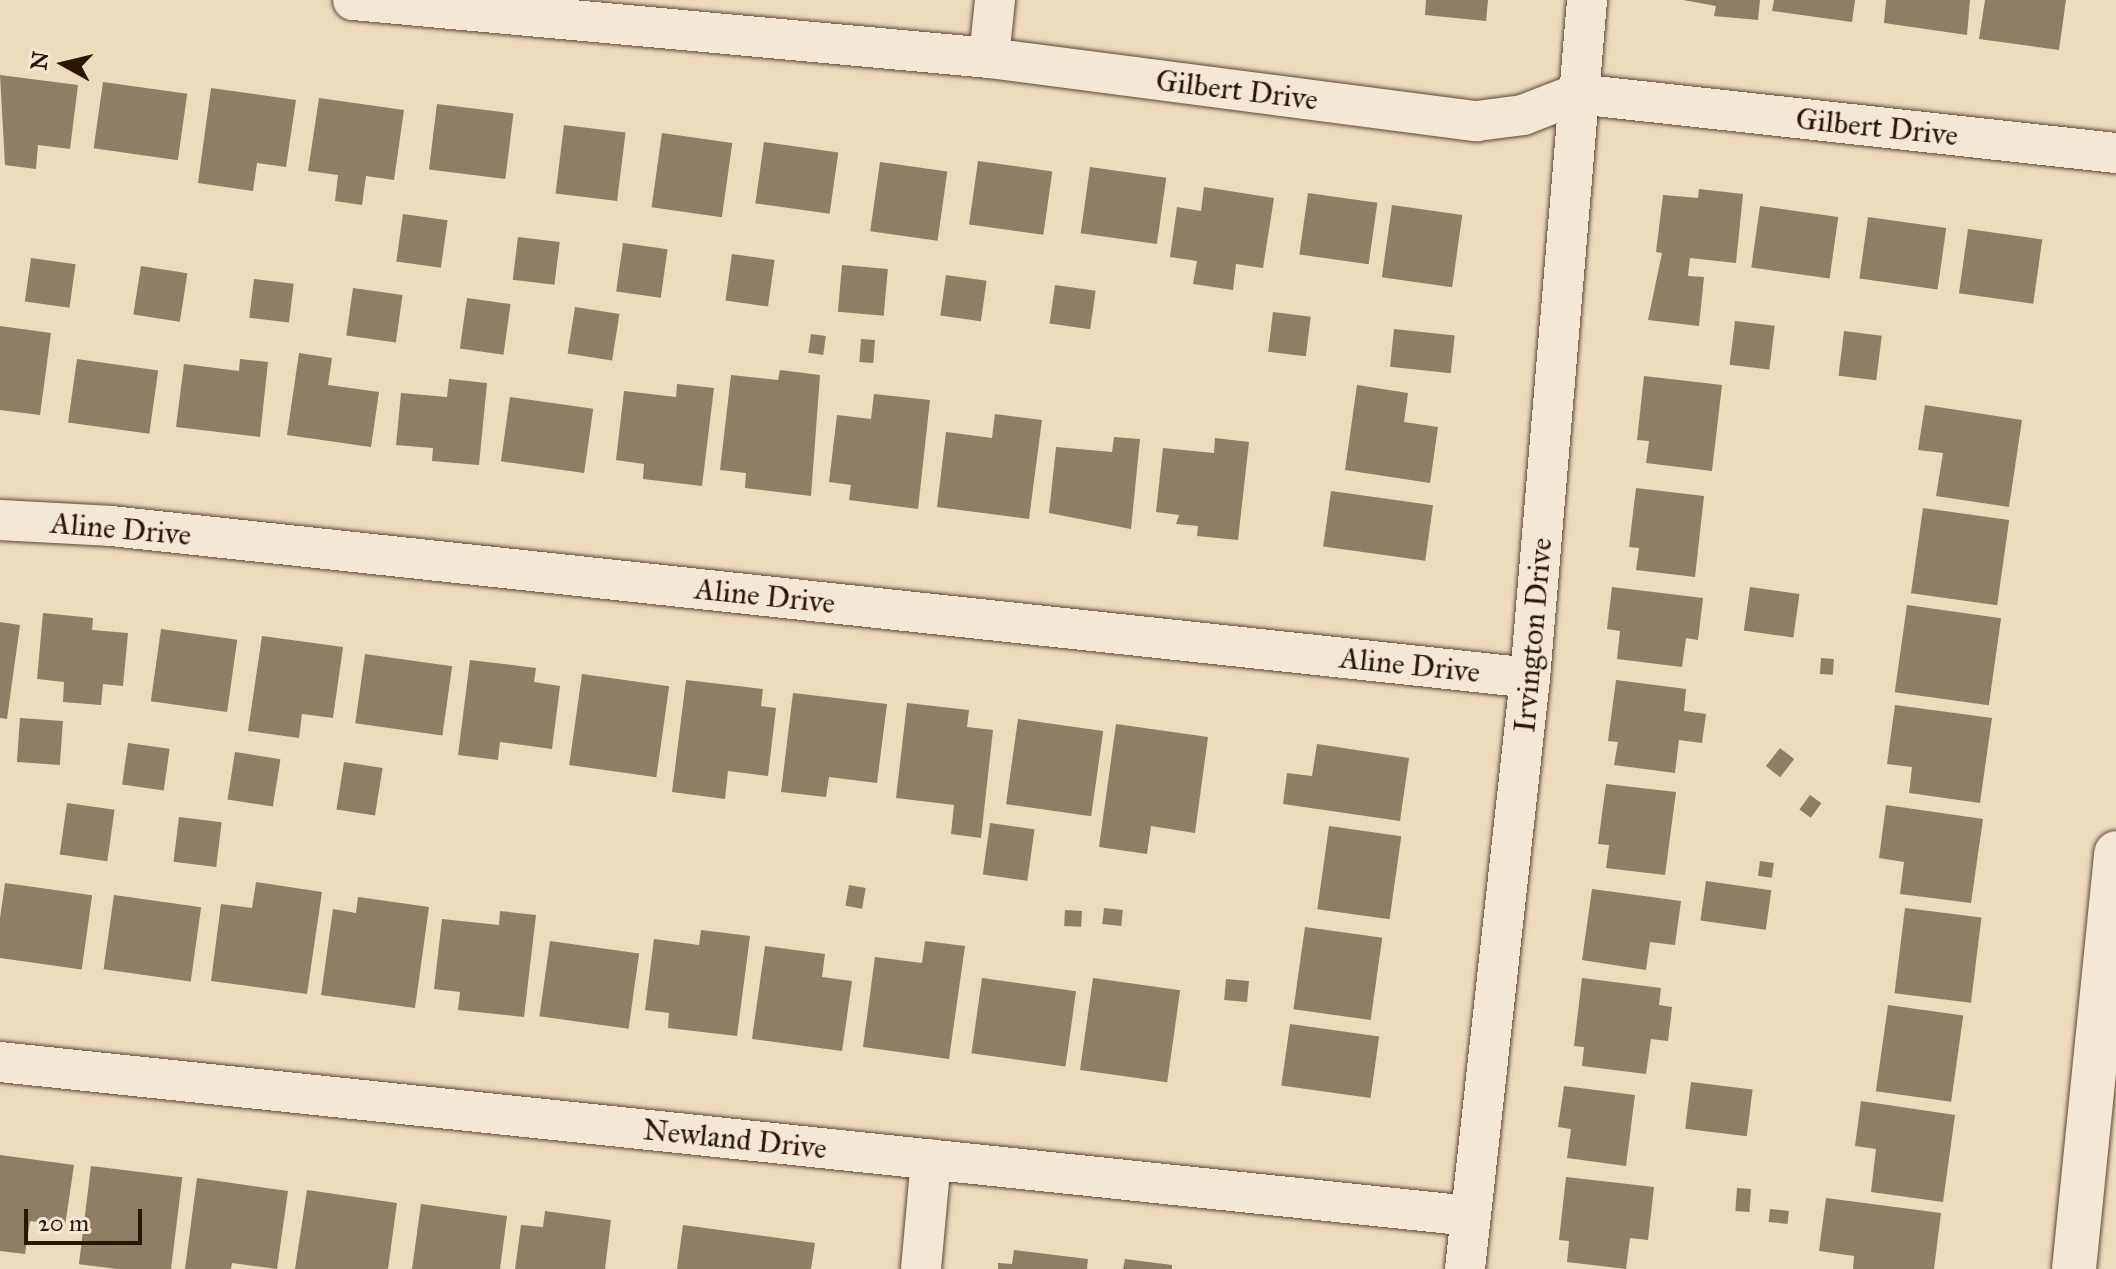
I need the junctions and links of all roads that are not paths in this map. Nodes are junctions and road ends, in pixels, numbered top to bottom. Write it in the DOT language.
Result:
graph roads {
  1 [pos="353,0"];
  2 [pos="995,0"];
  3 [pos="1587,0"];
  4 [pos="411,2"];
  5 [pos="989,58"];
  6 [pos="1577,94"];
  7 [pos="2116,153"];
  8 [pos="0,520"];
  9 [pos="1530,678"];
  10 [pos="2116,853"];
  11 [pos="0,1062"];
  12 [pos="931,1159"];
  13 [pos="1470,1216"];
  14 [pos="921,1269"];
  15 [pos="1465,1269"];
  16 [pos="2074,1269"];
  1 -- 4 [label="street, Gilbert Drive"];
  2 -- 5 [label="street"];
  3 -- 6 [label="street, Irvington Drive"];
  4 -- 5 [label="street, Gilbert Drive"];
  5 -- 6 [label="street, Gilbert Drive"];
  6 -- 7 [label="street, Gilbert Drive"];
  6 -- 9 [label="street, Irvington Drive"];
  8 -- 9 [label="street, Aline Drive"];
  9 -- 13 [label="street, Irvington Drive"];
  10 -- 16 [label="street"];
  11 -- 12 [label="street, Newland Drive"];
  12 -- 13 [label="street, Newland Drive"];
  12 -- 14 [label="street"];
  13 -- 15 [label="street, Irvington Drive"];
}
